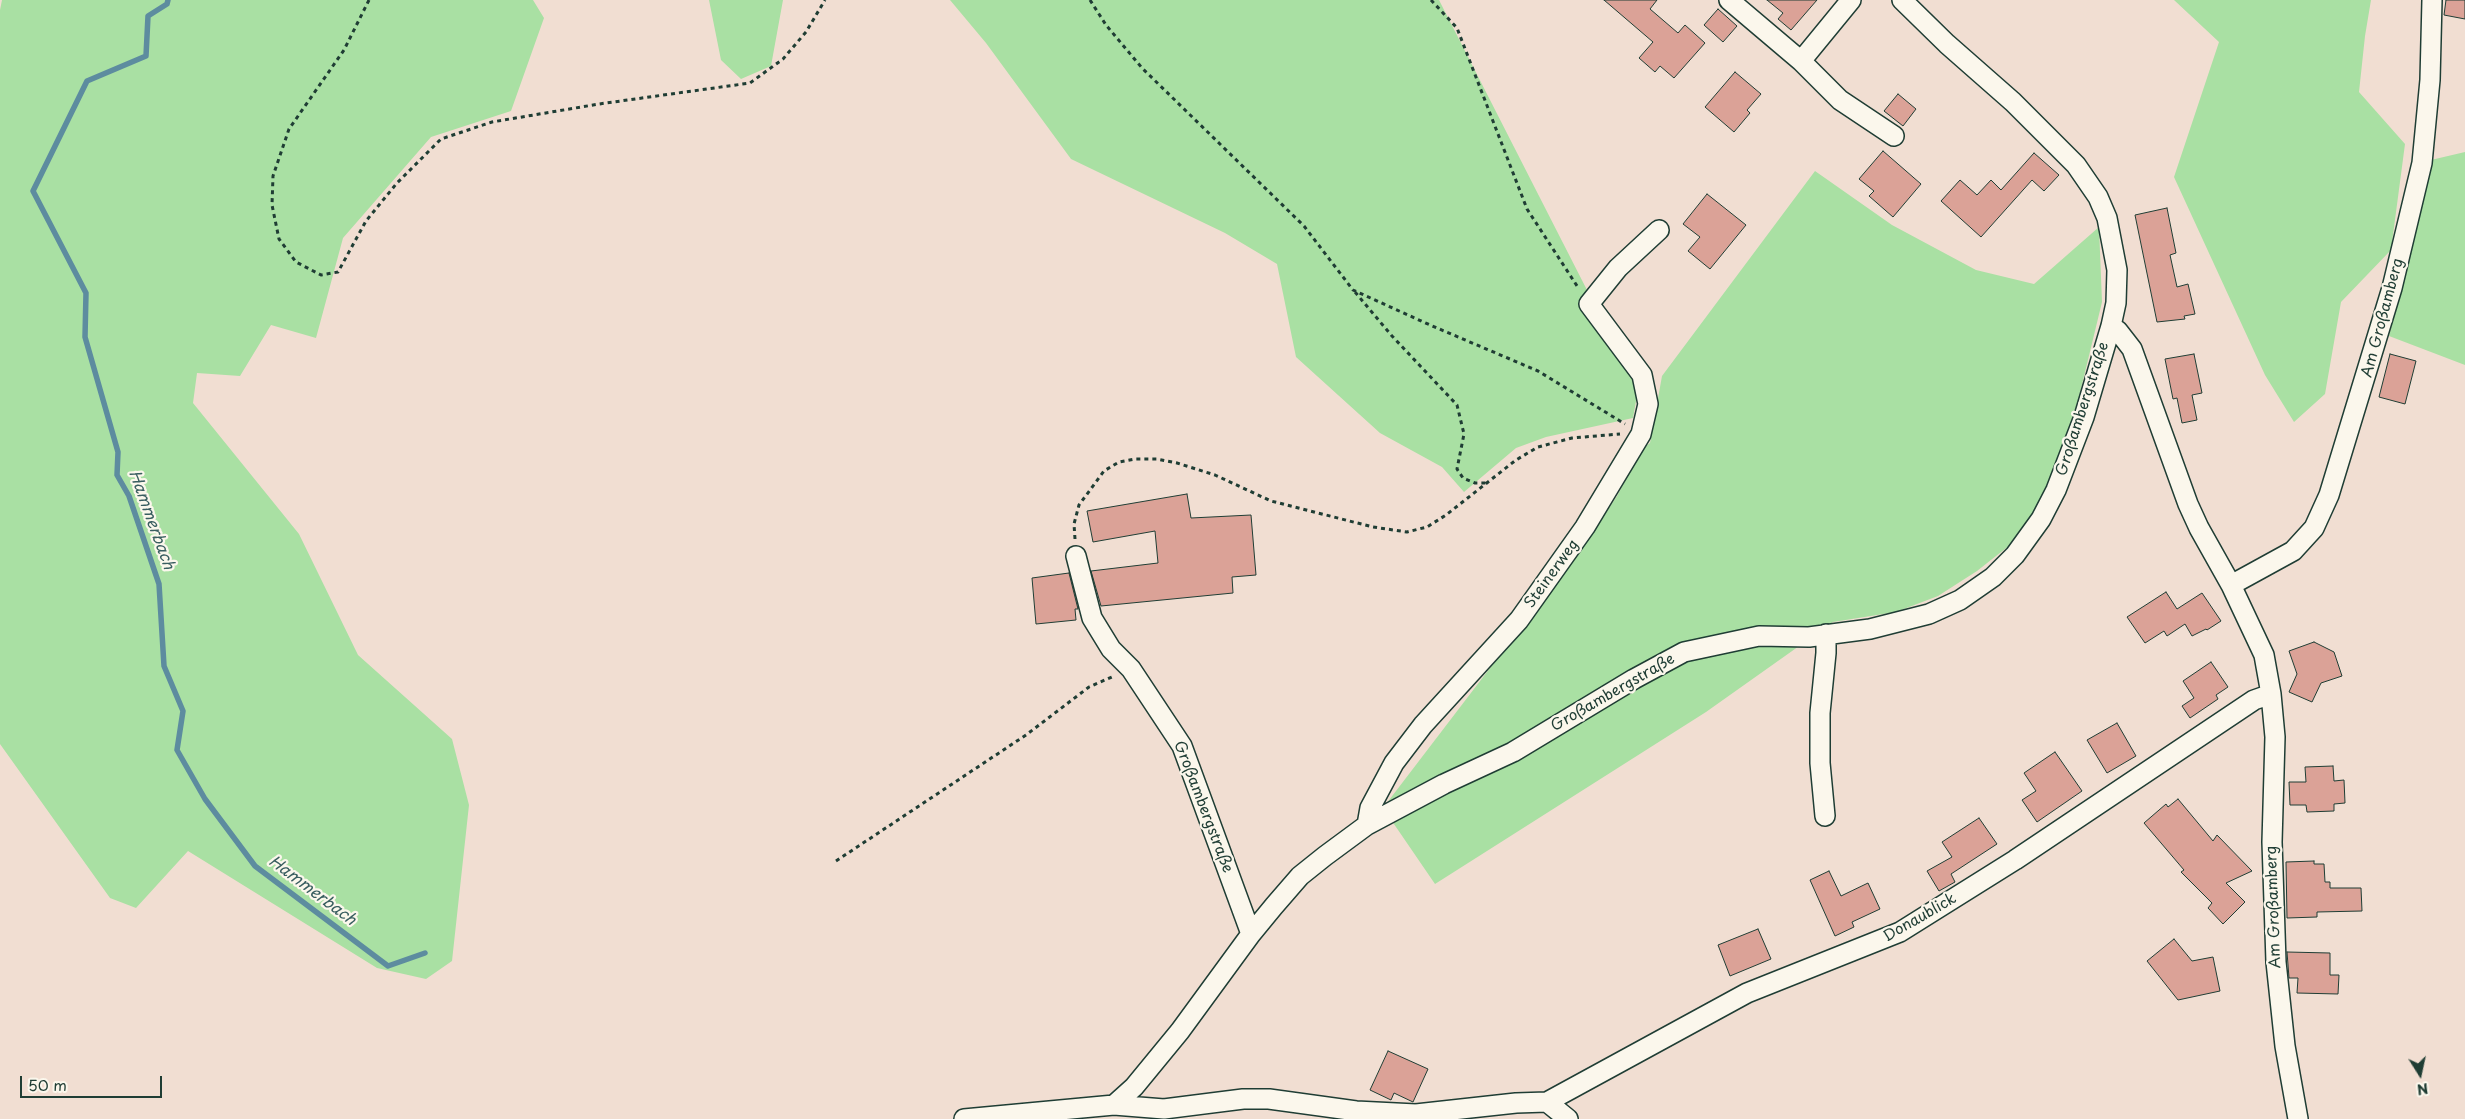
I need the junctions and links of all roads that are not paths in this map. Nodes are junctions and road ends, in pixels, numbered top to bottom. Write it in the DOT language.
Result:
graph roads {
  1 [pos="1729,0"];
  2 [pos="1851,0"];
  3 [pos="1902,0"];
  4 [pos="2432,0"];
  5 [pos="1801,60"];
  6 [pos="1894,136"];
  7 [pos="1660,230"];
  8 [pos="2111,326"];
  9 [pos="1076,556"];
  10 [pos="2231,585"];
  11 [pos="1826,634"];
  12 [pos="2271,694"];
  13 [pos="1825,816"];
  14 [pos="1367,825"];
  15 [pos="1250,934"];
  16 [pos="1547,1102"];
  17 [pos="1112,1112"];
  18 [pos="964,1119"];
  19 [pos="1537,1119"];
  20 [pos="1568,1119"];
  21 [pos="2298,1119"];
  1 -- 5 [label="street"];
  2 -- 5 [label="street"];
  3 -- 8 [label="street, Großambergstraße"];
  4 -- 10 [label="street, Am Großamberg"];
  5 -- 6 [label="street"];
  7 -- 14 [label="street, Steinerweg"];
  8 -- 10 [label="street, Am Großamberg"];
  8 -- 11 [label="street, Großambergstraße"];
  9 -- 15 [label="street, Großambergstraße"];
  10 -- 12 [label="street, Am Großamberg"];
  11 -- 13 [label="street"];
  11 -- 14 [label="street, Großambergstraße"];
  12 -- 16 [label="street, Donaublick"];
  12 -- 21 [label="street, Am Großamberg"];
  14 -- 15 [label="street, Großambergstraße"];
  15 -- 17 [label="street, Großambergstraße"];
  16 -- 17 [label="street"];
  16 -- 19 [label="street"];
  16 -- 20 [label="street"];
  17 -- 18 [label="street"];
}
